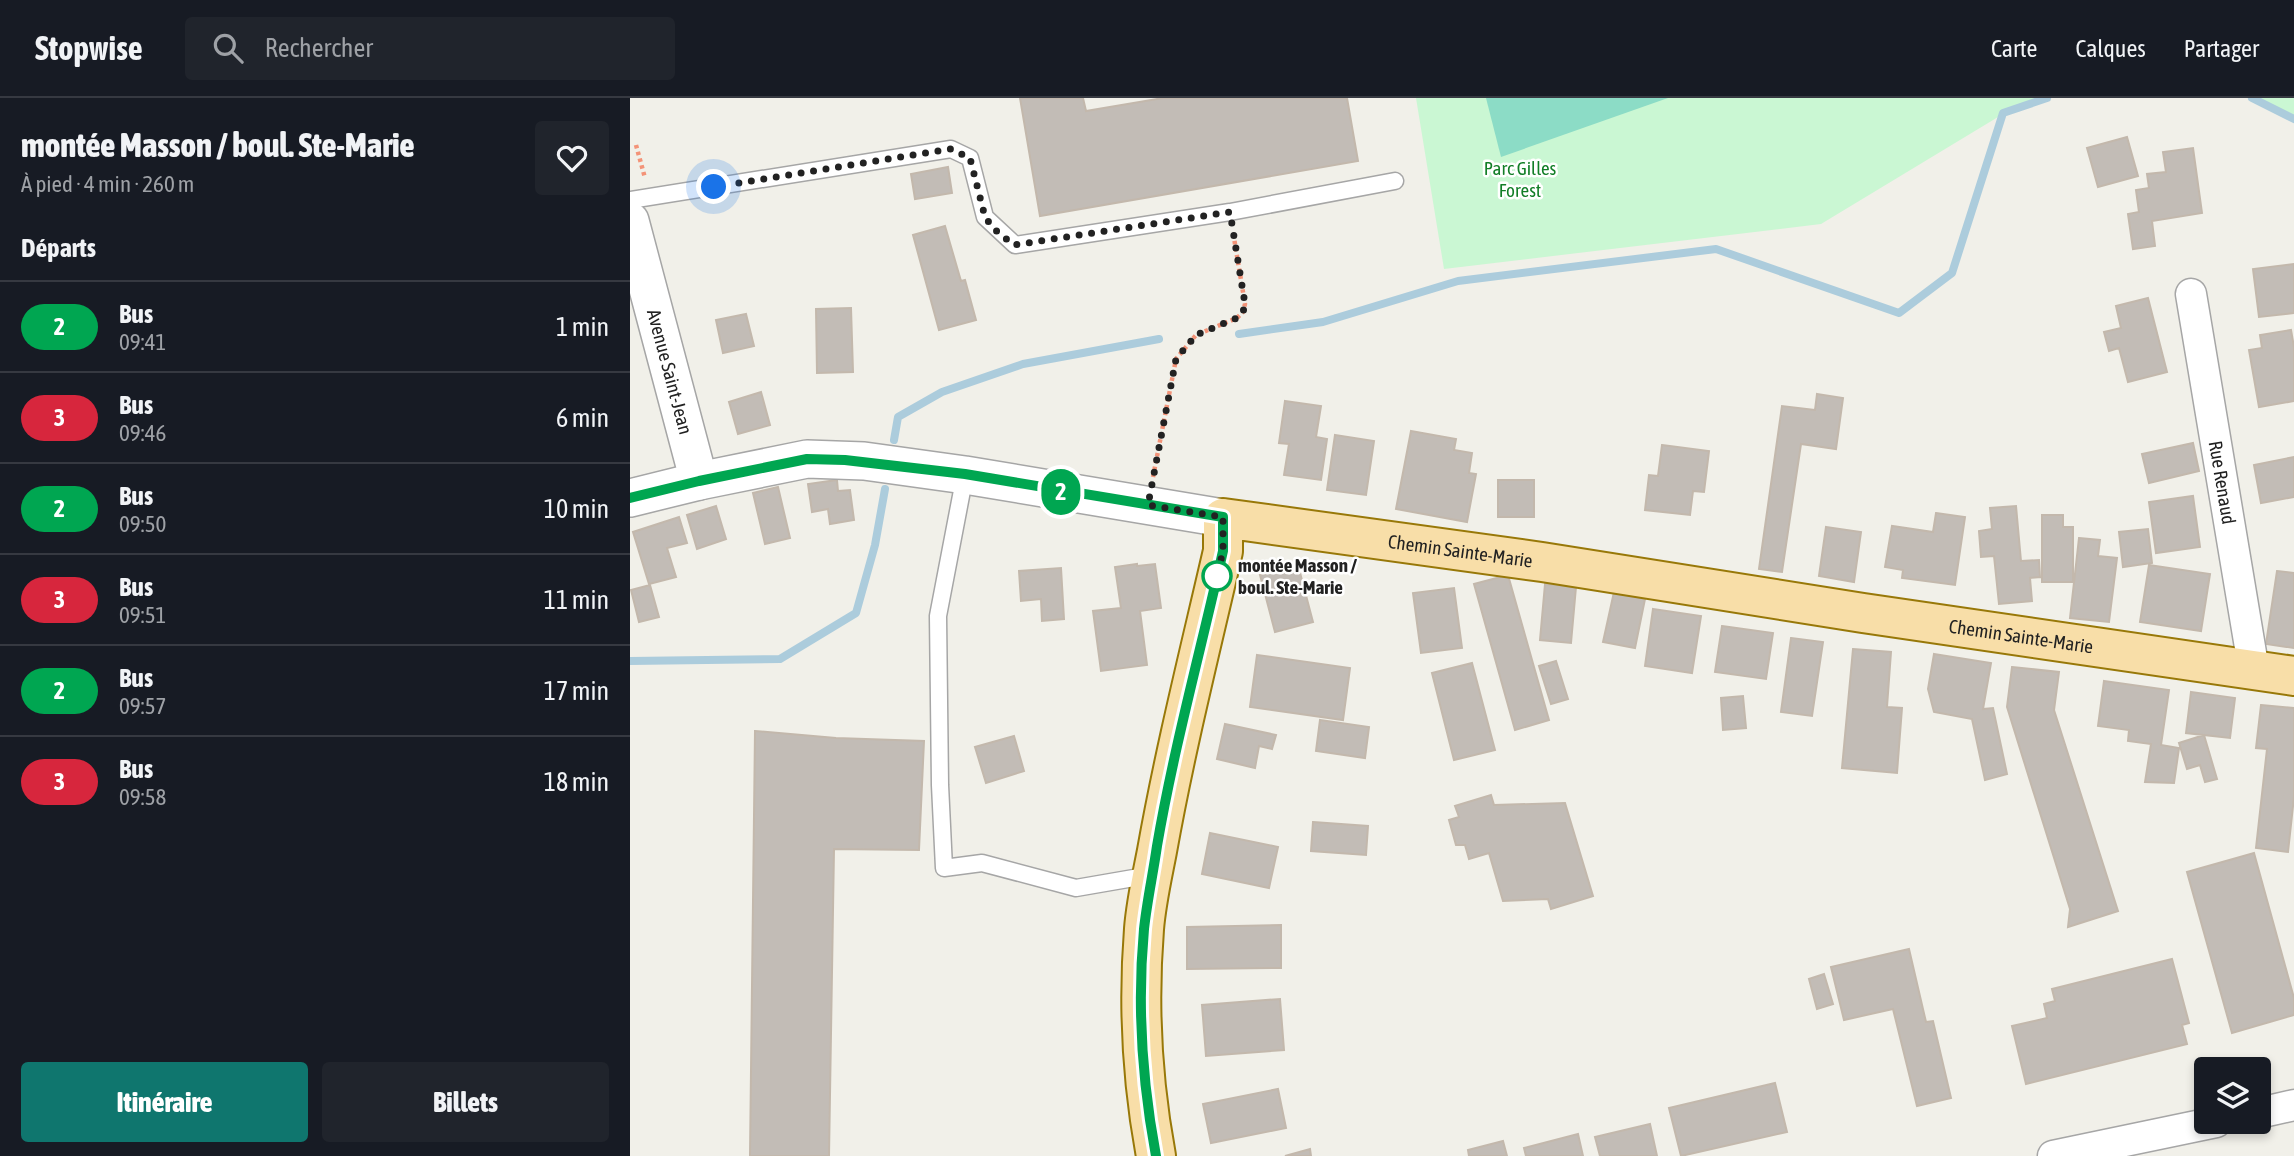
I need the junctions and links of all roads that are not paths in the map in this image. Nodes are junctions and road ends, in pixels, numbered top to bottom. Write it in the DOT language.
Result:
graph roads {
  1 [pos="1395,181"];
  2 [pos="630,200"];
  3 [pos="630,221"];
  4 [pos="2191,294"];
  5 [pos="965,474"];
  6 [pos="699,481"];
  7 [pos="630,498"];
  8 [pos="1223,517"];
  9 [pos="2254,671"];
  10 [pos="2294,676"];
  11 [pos="1151,875"];
  12 [pos="2294,1105"];
  13 [pos="2271,1110"];
  14 [pos="2194,1127"];
  15 [pos="1156,1156"];
  16 [pos="2053,1156"];
  1 -- 2 [label="lane"];
  3 -- 6 [label="street, Avenue Saint-Jean"];
  4 -- 9 [label="street, Rue Renaud"];
  5 -- 6 [label="street, Chemin Sainte-Marie"];
  5 -- 8 [label="street, Chemin Sainte-Marie"];
  5 -- 11 [label="lane"];
  6 -- 7 [label="street, Chemin Sainte-Marie"];
  8 -- 9 [label="main road, Chemin Sainte-Marie"];
  8 -- 11 [label="main road"];
  9 -- 10 [label="main road, Chemin Sainte-Marie"];
  11 -- 15 [label="main road"];
  12 -- 13 [label="street"];
  14 -- 16 [label="street"];
}
